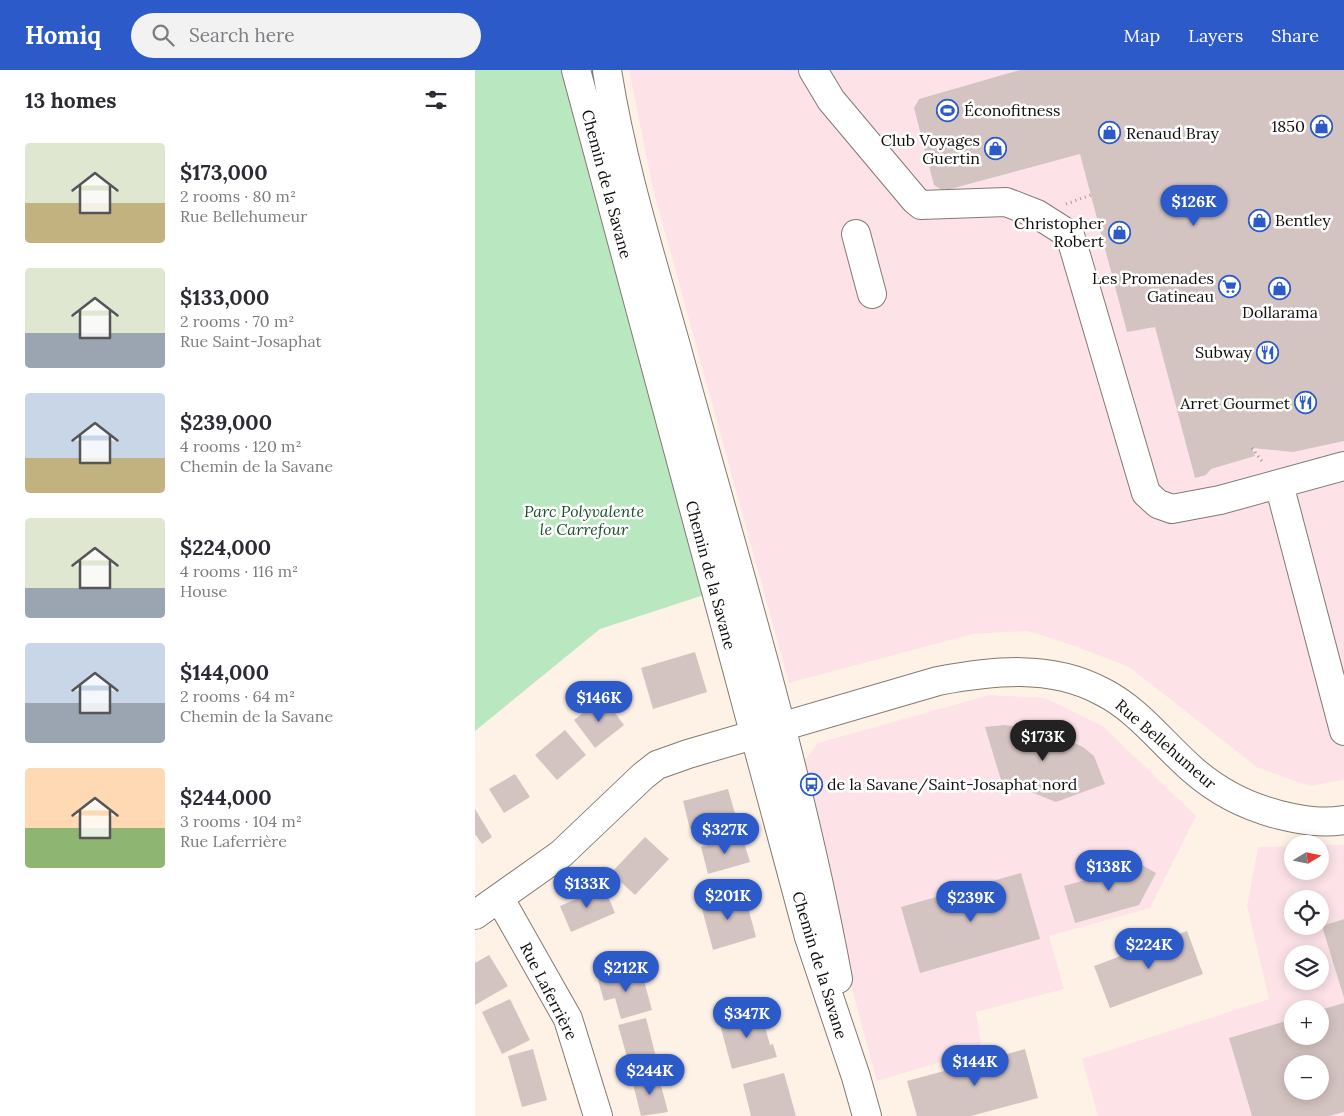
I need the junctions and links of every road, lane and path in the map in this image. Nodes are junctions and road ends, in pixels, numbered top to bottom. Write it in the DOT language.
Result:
graph roads {
  1 [pos="576,70"];
  2 [pos="607,70"];
  3 [pos="813,70"];
  4 [pos="1091,195"];
  5 [pos="1063,205"];
  6 [pos="856,234"];
  7 [pos="872,294"];
  8 [pos="1344,466"];
  9 [pos="1279,484"];
  10 [pos="780,727"];
  11 [pos="1344,731"];
  12 [pos="754,735"];
  13 [pos="1344,820"];
  14 [pos="500,899"];
  15 [pos="475,915"];
  16 [pos="856,1077"];
  17 [pos="598,1116"];
  18 [pos="867,1116"];
  1 -- 12 [label="street, Chemin de la Savane"];
  2 -- 10 [label="street, Chemin de la Savane"];
  3 -- 9 [label="street"];
  4 -- 5 [label="path"];
  6 -- 7 [label="street"];
  8 -- 9 [label="street"];
  9 -- 11 [label="street"];
  10 -- 12 [label="street, Rue Bellehumeur"];
  10 -- 13 [label="street, Rue Bellehumeur"];
  10 -- 16 [label="street, Chemin de la Savane"];
  12 -- 14 [label="street, Rue Bellehumeur"];
  12 -- 16 [label="street, Chemin de la Savane"];
  14 -- 15 [label="street, Rue Bellehumeur"];
  14 -- 17 [label="street, Rue Laferrière"];
  16 -- 18 [label="street, Chemin de la Savane"];
}
